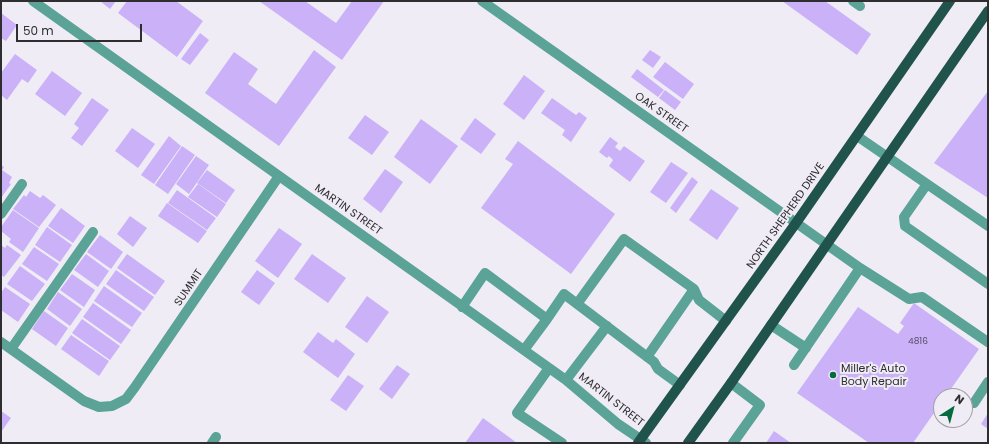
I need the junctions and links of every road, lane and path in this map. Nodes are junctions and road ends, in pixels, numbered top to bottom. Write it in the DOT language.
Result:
graph roads {
  1 [pos="32,1"];
  2 [pos="482,1"];
  3 [pos="950,1"];
  4 [pos="988,11"];
  5 [pos="857,136"];
  6 [pos="887,157"];
  7 [pos="279,176"];
  8 [pos="22,184"];
  9 [pos="927,184"];
  10 [pos="1,214"];
  11 [pos="796,223"];
  12 [pos="988,226"];
  13 [pos="93,232"];
  14 [pos="827,244"];
  15 [pos="860,268"];
  16 [pos="988,284"];
  17 [pos="694,288"];
  18 [pos="577,304"];
  19 [pos="462,307"];
  20 [pos="547,319"];
  21 [pos="726,321"];
  22 [pos="771,325"];
  23 [pos="607,326"];
  24 [pos="1,342"];
  25 [pos="988,342"];
  26 [pos="806,348"];
  27 [pos="11,349"];
  28 [pos="524,350"];
  29 [pos="647,357"];
  30 [pos="794,365"];
  31 [pos="549,368"];
  32 [pos="566,380"];
  33 [pos="988,382"];
  34 [pos="731,383"];
  35 [pos="680,385"];
  36 [pos="974,403"];
  37 [pos="642,442"];
  38 [pos="562,443"];
  39 [pos="688,443"];
  40 [pos="733,443"];
  1 -- 7 [label="street, MARTIN STREET"];
  2 -- 11 [label="street, OAK STREET"];
  3 -- 5 [label="main road, NORTH SHEPHERD DRIVE"];
  4 -- 6 [label="main road"];
  5 -- 6 [label="street"];
  5 -- 11 [label="main road, NORTH SHEPHERD DRIVE"];
  6 -- 9 [label="street"];
  6 -- 14 [label="main road"];
  7 -- 19 [label="street, MARTIN STREET"];
  7 -- 27 [label="street, SUMMIT"];
  8 -- 10 [label="street"];
  9 -- 12 [label="street"];
  9 -- 16 [label="street"];
  11 -- 14 [label="street, OAK STREET"];
  11 -- 21 [label="main road, NORTH SHEPHERD DRIVE"];
  13 -- 27 [label="street"];
  14 -- 15 [label="street, OAK STREET"];
  14 -- 22 [label="main road"];
  15 -- 25 [label="street, OAK STREET"];
  15 -- 26 [label="street"];
  17 -- 18 [label="street"];
  17 -- 21 [label="street"];
  17 -- 29 [label="street"];
  18 -- 20 [label="street"];
  18 -- 23 [label="street"];
  19 -- 20 [label="street"];
  19 -- 28 [label="street, MARTIN STREET"];
  20 -- 28 [label="street"];
  21 -- 35 [label="main road, NORTH SHEPHERD DRIVE"];
  22 -- 26 [label="street"];
  22 -- 34 [label="main road"];
  23 -- 29 [label="street"];
  23 -- 32 [label="street"];
  24 -- 27 [label="street"];
  26 -- 30 [label="street"];
  28 -- 31 [label="street, MARTIN STREET"];
  29 -- 35 [label="street"];
  31 -- 32 [label="street, MARTIN STREET"];
  31 -- 38 [label="street"];
  32 -- 37 [label="street, MARTIN STREET"];
  33 -- 36 [label="street"];
  34 -- 39 [label="main road"];
  34 -- 40 [label="street"];
  35 -- 37 [label="main road, NORTH SHEPHERD DRIVE"];
}
